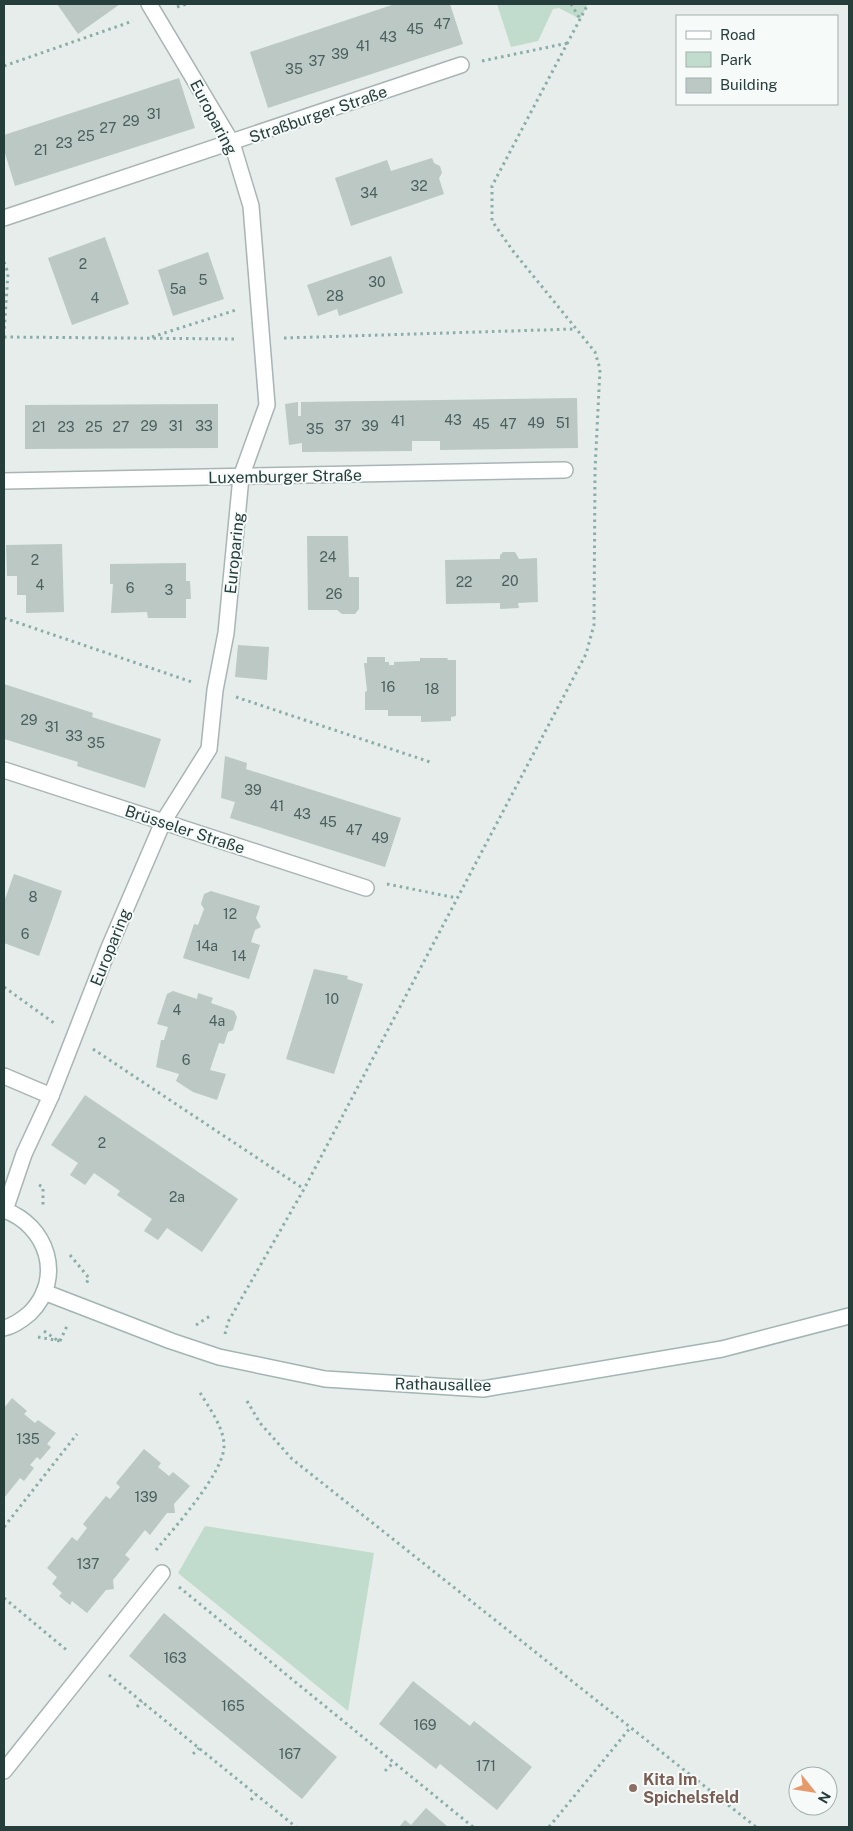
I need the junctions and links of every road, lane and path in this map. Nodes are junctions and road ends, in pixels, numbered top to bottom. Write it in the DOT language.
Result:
graph roads {
  1 [pos="187,4"];
  2 [pos="571,4"];
  3 [pos="588,4"];
  4 [pos="152,9"];
  5 [pos="580,19"];
  6 [pos="569,42"];
  7 [pos="460,65"];
  8 [pos="4,66"];
  9 [pos="232,143"];
  10 [pos="4,218"];
  11 [pos="4,262"];
  12 [pos="258,303"];
  13 [pos="576,329"];
  14 [pos="4,335"];
  15 [pos="149,338"];
  16 [pos="261,339"];
  17 [pos="566,470"];
  18 [pos="241,477"];
  19 [pos="4,481"];
  20 [pos="4,770"];
  21 [pos="163,822"];
  22 [pos="366,888"];
  23 [pos="457,898"];
  24 [pos="4,987"];
  25 [pos="74,1036"];
  26 [pos="4,1076"];
  27 [pos="51,1096"];
  28 [pos="304,1190"];
  29 [pos="4,1210"];
  30 [pos="44,1292"];
  31 [pos="849,1316"];
  32 [pos="228,1322"];
  33 [pos="4,1328"];
  34 [pos="199,1391"];
  35 [pos="247,1401"];
  36 [pos="77,1434"];
  37 [pos="4,1527"];
  38 [pos="162,1573"];
  39 [pos="4,1598"];
  40 [pos="89,1664"];
  41 [pos="142,1701"];
  42 [pos="137,1707"];
  43 [pos="630,1728"];
  44 [pos="198,1748"];
  45 [pos="193,1754"];
  46 [pos="394,1762"];
  47 [pos="4,1771"];
  48 [pos="385,1772"];
  49 [pos="256,1794"];
  50 [pos="251,1800"];
  51 [pos="296,1827"];
  52 [pos="473,1827"];
  53 [pos="549,1827"];
  54 [pos="756,1827"];
  1 -- 4 [label="path"];
  2 -- 5 [label="path"];
  3 -- 5 [label="path"];
  4 -- 8 [label="path"];
  4 -- 9 [label="street, Europaring"];
  5 -- 6 [label="path"];
  6 -- 7 [label="path"];
  6 -- 13 [label="path"];
  7 -- 9 [label="street, Straßburger Straße"];
  9 -- 10 [label="street, Straßburger Straße"];
  9 -- 12 [label="street, Europaring"];
  11 -- 14 [label="path"];
  12 -- 15 [label="path"];
  12 -- 16 [label="street, Europaring"];
  13 -- 16 [label="path"];
  13 -- 23 [label="path"];
  14 -- 15 [label="path"];
  15 -- 16 [label="path"];
  16 -- 18 [label="street, Europaring"];
  17 -- 18 [label="street, Luxemburger Straße"];
  18 -- 19 [label="street, Luxemburger Straße"];
  18 -- 21 [label="street, Europaring"];
  20 -- 21 [label="street, Brüsseler Straße"];
  21 -- 22 [label="street, Brüsseler Straße"];
  21 -- 25 [label="street, Europaring"];
  22 -- 23 [label="path"];
  23 -- 28 [label="path"];
  24 -- 25 [label="path"];
  25 -- 27 [label="street, Europaring"];
  25 -- 28 [label="path"];
  26 -- 27 [label="street"];
  27 -- 29 [label="street, Europaring"];
  28 -- 32 [label="path"];
  29 -- 30 [label="street"];
  30 -- 31 [label="street, Rathausallee"];
  30 -- 33 [label="street"];
  34 -- 38 [label="path"];
  35 -- 43 [label="path"];
  36 -- 37 [label="path"];
  38 -- 40 [label="street"];
  38 -- 46 [label="path"];
  39 -- 40 [label="path"];
  40 -- 41 [label="path"];
  40 -- 47 [label="street"];
  41 -- 42 [label="path"];
  41 -- 44 [label="path"];
  43 -- 53 [label="path"];
  43 -- 54 [label="path"];
  44 -- 45 [label="path"];
  44 -- 49 [label="path"];
  46 -- 48 [label="path"];
  46 -- 52 [label="path"];
  49 -- 50 [label="path"];
  49 -- 51 [label="path"];
}
